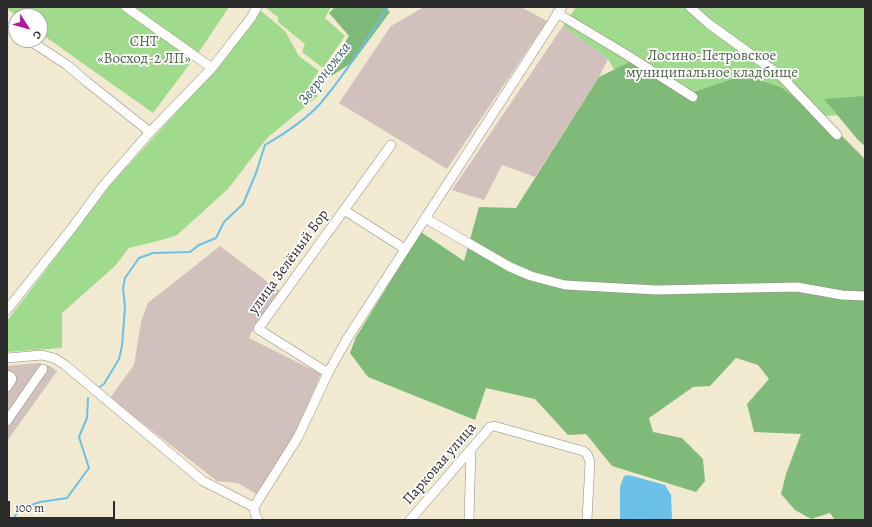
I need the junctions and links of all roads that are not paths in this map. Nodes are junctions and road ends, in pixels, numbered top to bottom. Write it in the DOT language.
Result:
graph roads {
  1 [pos="126,7"];
  2 [pos="257,7"];
  3 [pos="690,7"];
  4 [pos="560,10"];
  5 [pos="41,48"];
  6 [pos="212,68"];
  7 [pos="693,97"];
  8 [pos="150,132"];
  9 [pos="837,135"];
  10 [pos="391,145"];
  11 [pos="344,210"];
  12 [pos="425,218"];
  13 [pos="405,249"];
  14 [pos="865,296"];
  15 [pos="7,310"];
  16 [pos="7,358"];
  17 [pos="43,369"];
  18 [pos="328,373"];
  19 [pos="7,375"];
  20 [pos="7,386"];
  21 [pos="7,421"];
  22 [pos="471,449"];
  23 [pos="254,507"];
  24 [pos="258,520"];
  25 [pos="410,520"];
  26 [pos="469,520"];
  27 [pos="586,520"];
  1 -- 6 [label="street"];
  2 -- 6 [label="street"];
  3 -- 9 [label="street"];
  4 -- 7 [label="street"];
  4 -- 12 [label="street"];
  5 -- 8 [label="street"];
  6 -- 8 [label="street"];
  8 -- 15 [label="street"];
  10 -- 11 [label="street, улица Зелёный Бор"];
  11 -- 13 [label="street"];
  11 -- 18 [label="street, улица Зелёный Бор"];
  12 -- 13 [label="street"];
  12 -- 14 [label="street"];
  13 -- 18 [label="street"];
  16 -- 23 [label="street"];
  17 -- 21 [label="street"];
  18 -- 23 [label="street"];
  19 -- 20 [label="street"];
  22 -- 25 [label="street, Парковая улица"];
  22 -- 26 [label="street"];
  22 -- 27 [label="street, Парковая улица"];
  23 -- 24 [label="street"];
}
